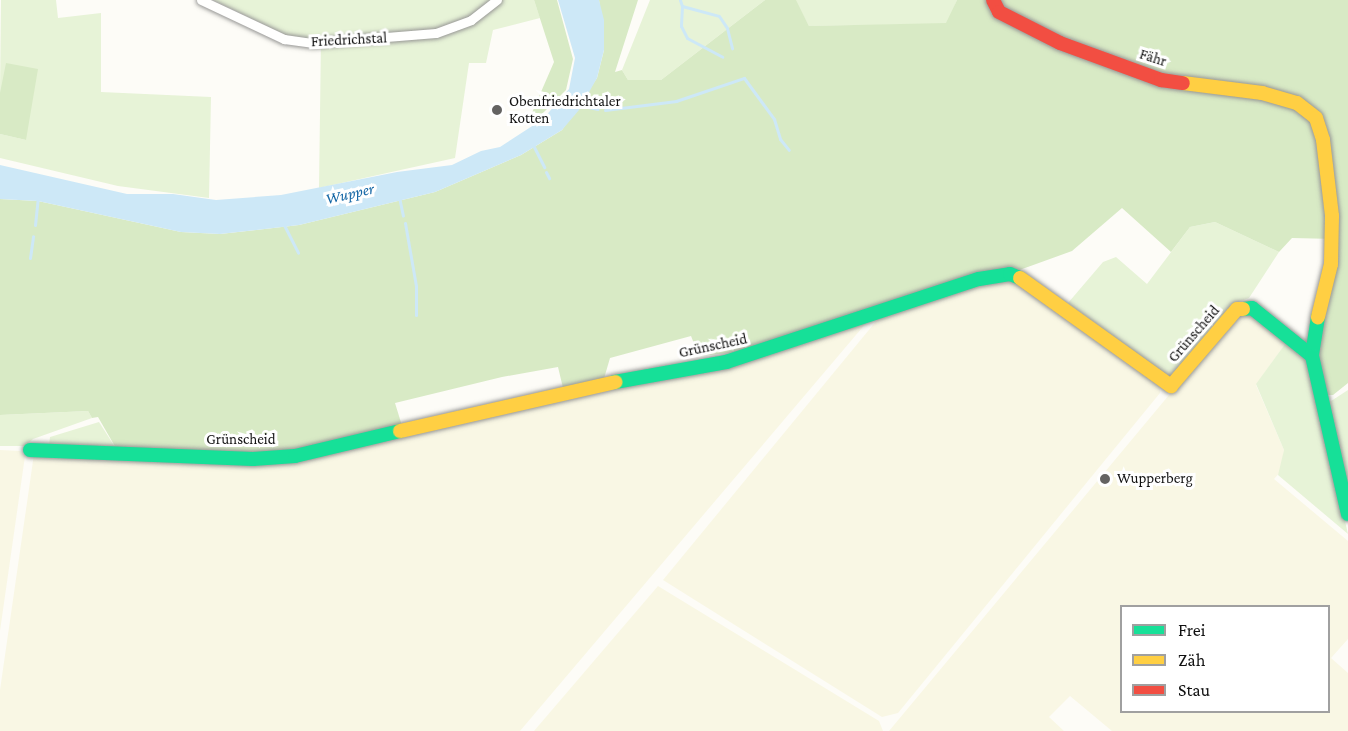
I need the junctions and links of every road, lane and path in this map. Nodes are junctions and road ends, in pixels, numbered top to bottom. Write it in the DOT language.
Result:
graph roads {
  1 [pos="201,0"];
  2 [pos="497,0"];
  3 [pos="993,0"];
  4 [pos="1312,356"];
  5 [pos="30,450"];
  6 [pos="1348,514"];
  1 -- 2 [label="street, Friedrichstal"];
  3 -- 4 [label="street, Fähr"];
  4 -- 5 [label="street, Grünscheid"];
  4 -- 6 [label="street"];
}
